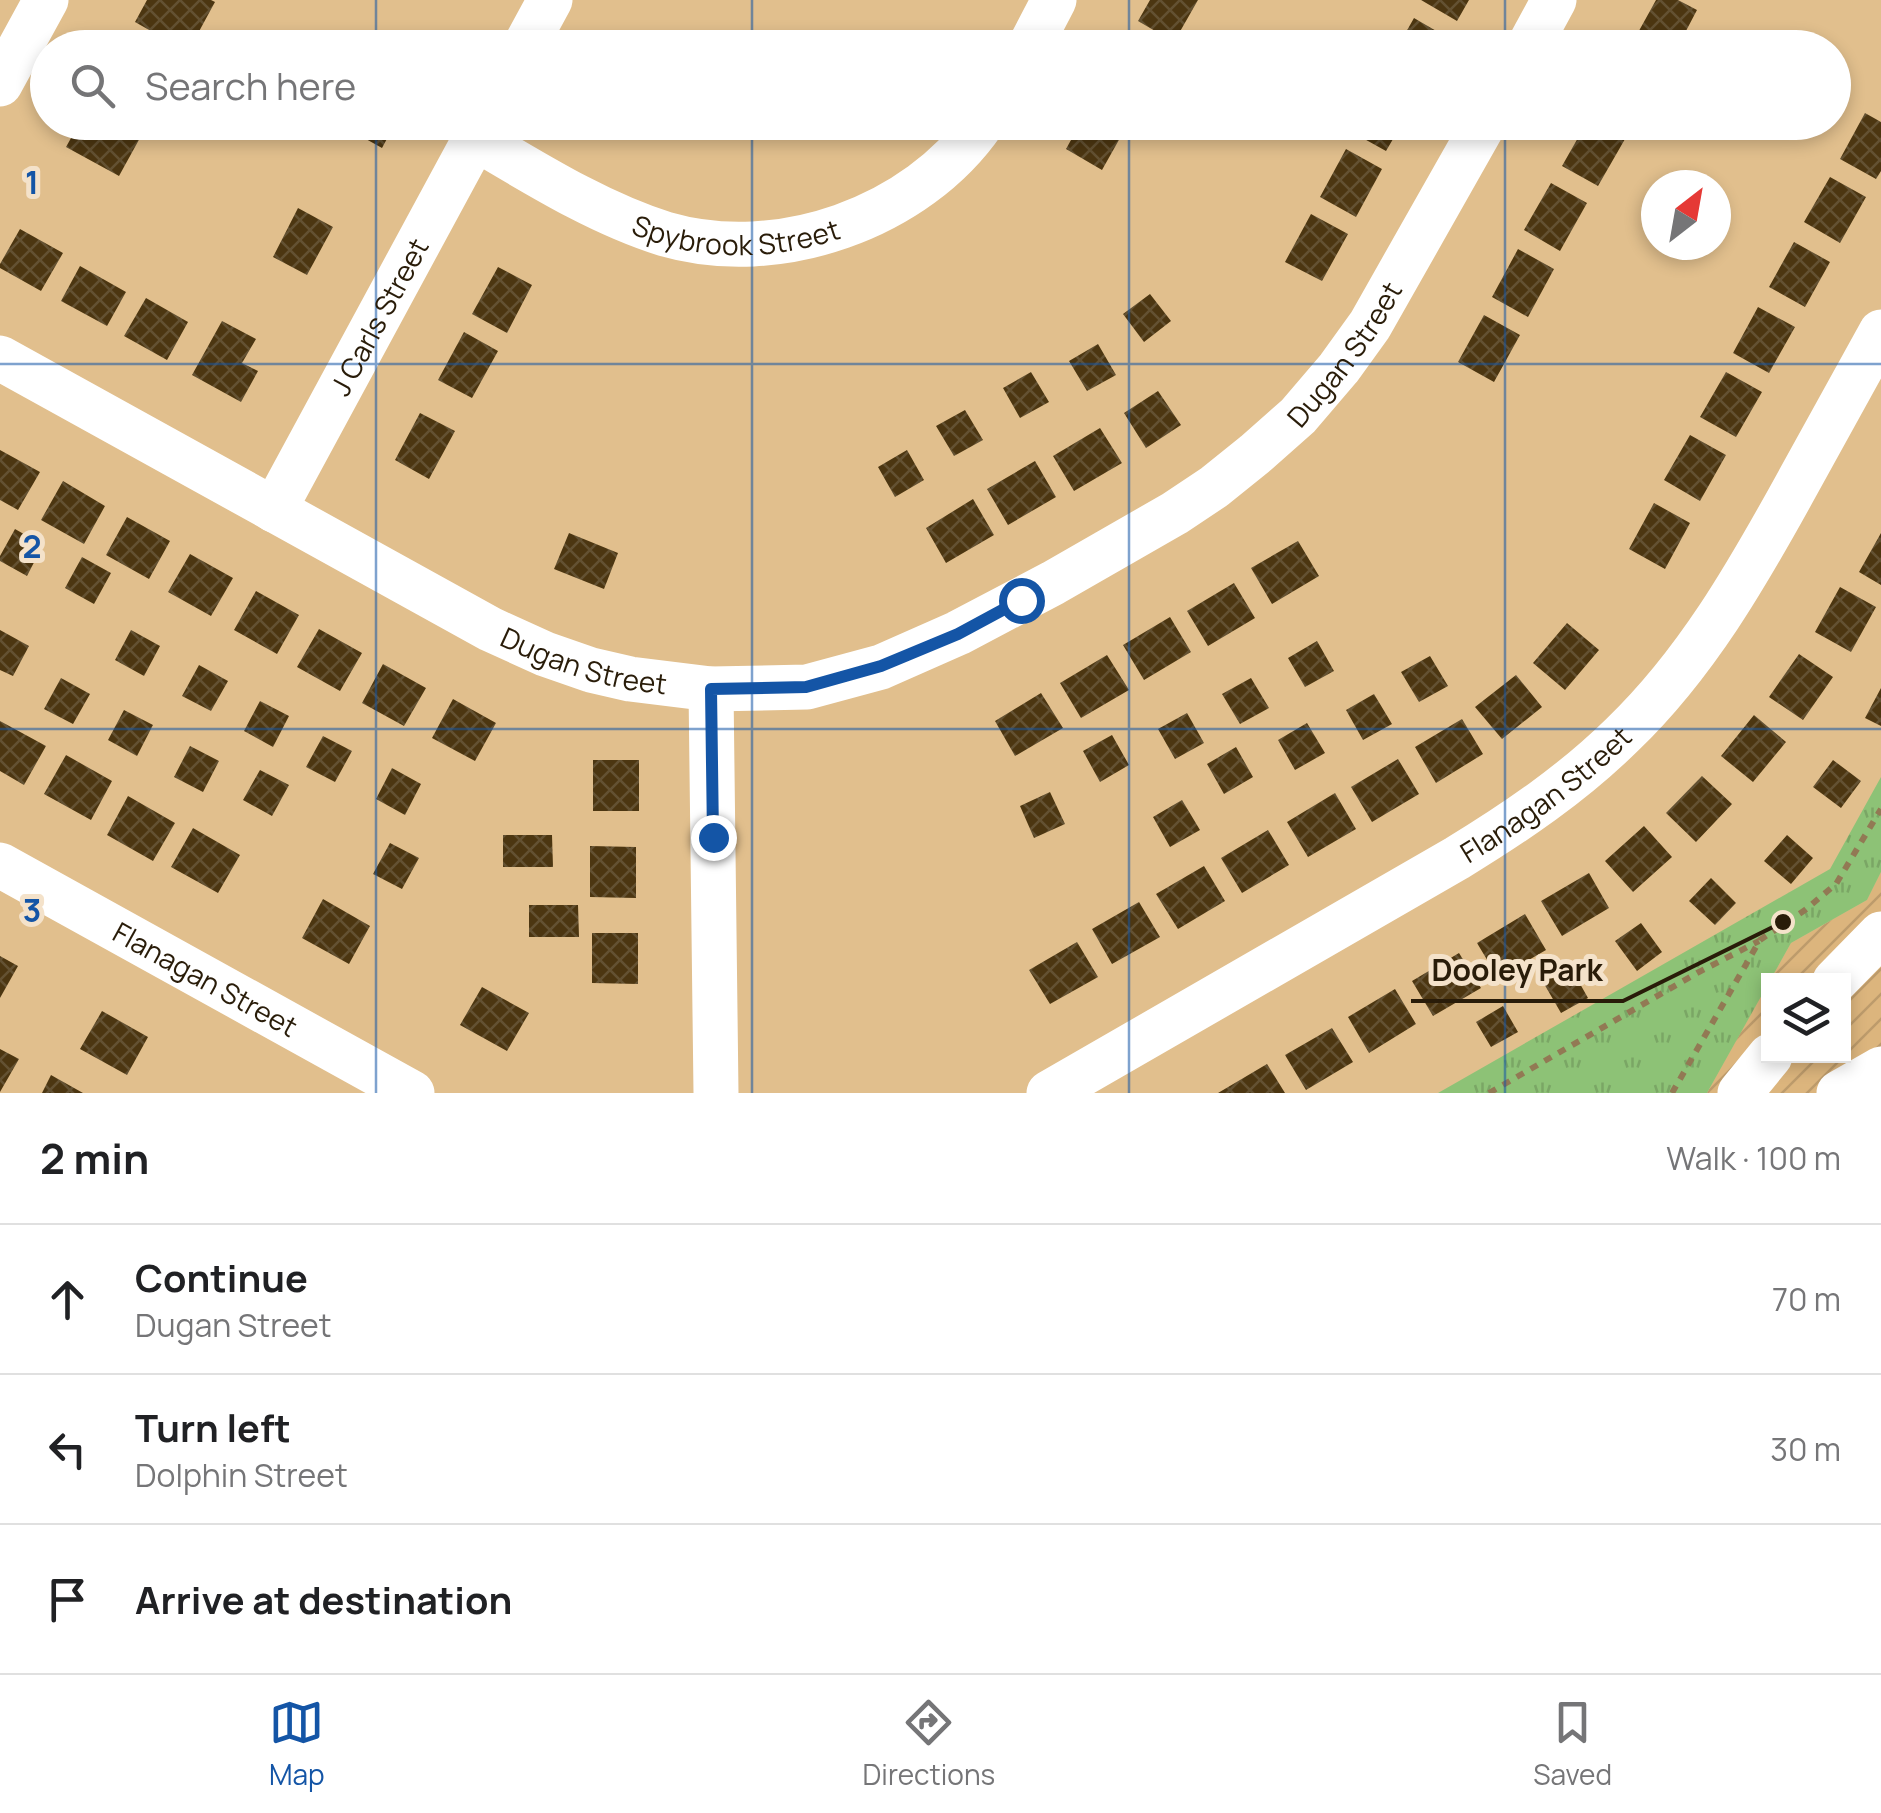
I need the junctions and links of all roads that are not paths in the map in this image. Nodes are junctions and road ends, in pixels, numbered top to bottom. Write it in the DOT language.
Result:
graph roads {
  1 [pos="46,0"];
  2 [pos="550,0"];
  3 [pos="1054,0"];
  4 [pos="1554,0"];
  5 [pos="534,30"];
  6 [pos="1038,30"];
  7 [pos="1538,30"];
  8 [pos="0,84"];
  9 [pos="474,140"];
  10 [pos="494,140"];
  11 [pos="969,140"];
  12 [pos="1475,140"];
  13 [pos="1881,332"];
  14 [pos="0,358"];
  15 [pos="274,510"];
  16 [pos="711,689"];
  17 [pos="0,865"];
  18 [pos="1881,934"];
  19 [pos="1842,973"];
  20 [pos="1764,1063"];
  21 [pos="1881,1069"];
  22 [pos="412,1093"];
  23 [pos="716,1093"];
  24 [pos="1049,1093"];
  25 [pos="1740,1093"];
  26 [pos="1839,1093"];
  1 -- 8 [label="street"];
  2 -- 5 [label="street"];
  3 -- 6 [label="street"];
  4 -- 7 [label="street"];
  9 -- 15 [label="street, J Carls Street"];
  10 -- 11 [label="street, Spybrook Street"];
  12 -- 16 [label="street, Dugan Street"];
  13 -- 24 [label="street, Flanagan Street"];
  14 -- 15 [label="street, Dugan Street"];
  15 -- 16 [label="street, Dugan Street"];
  16 -- 23 [label="street"];
  17 -- 22 [label="street, Flanagan Street"];
  18 -- 19 [label="street"];
  20 -- 25 [label="street"];
  21 -- 26 [label="street"];
}
